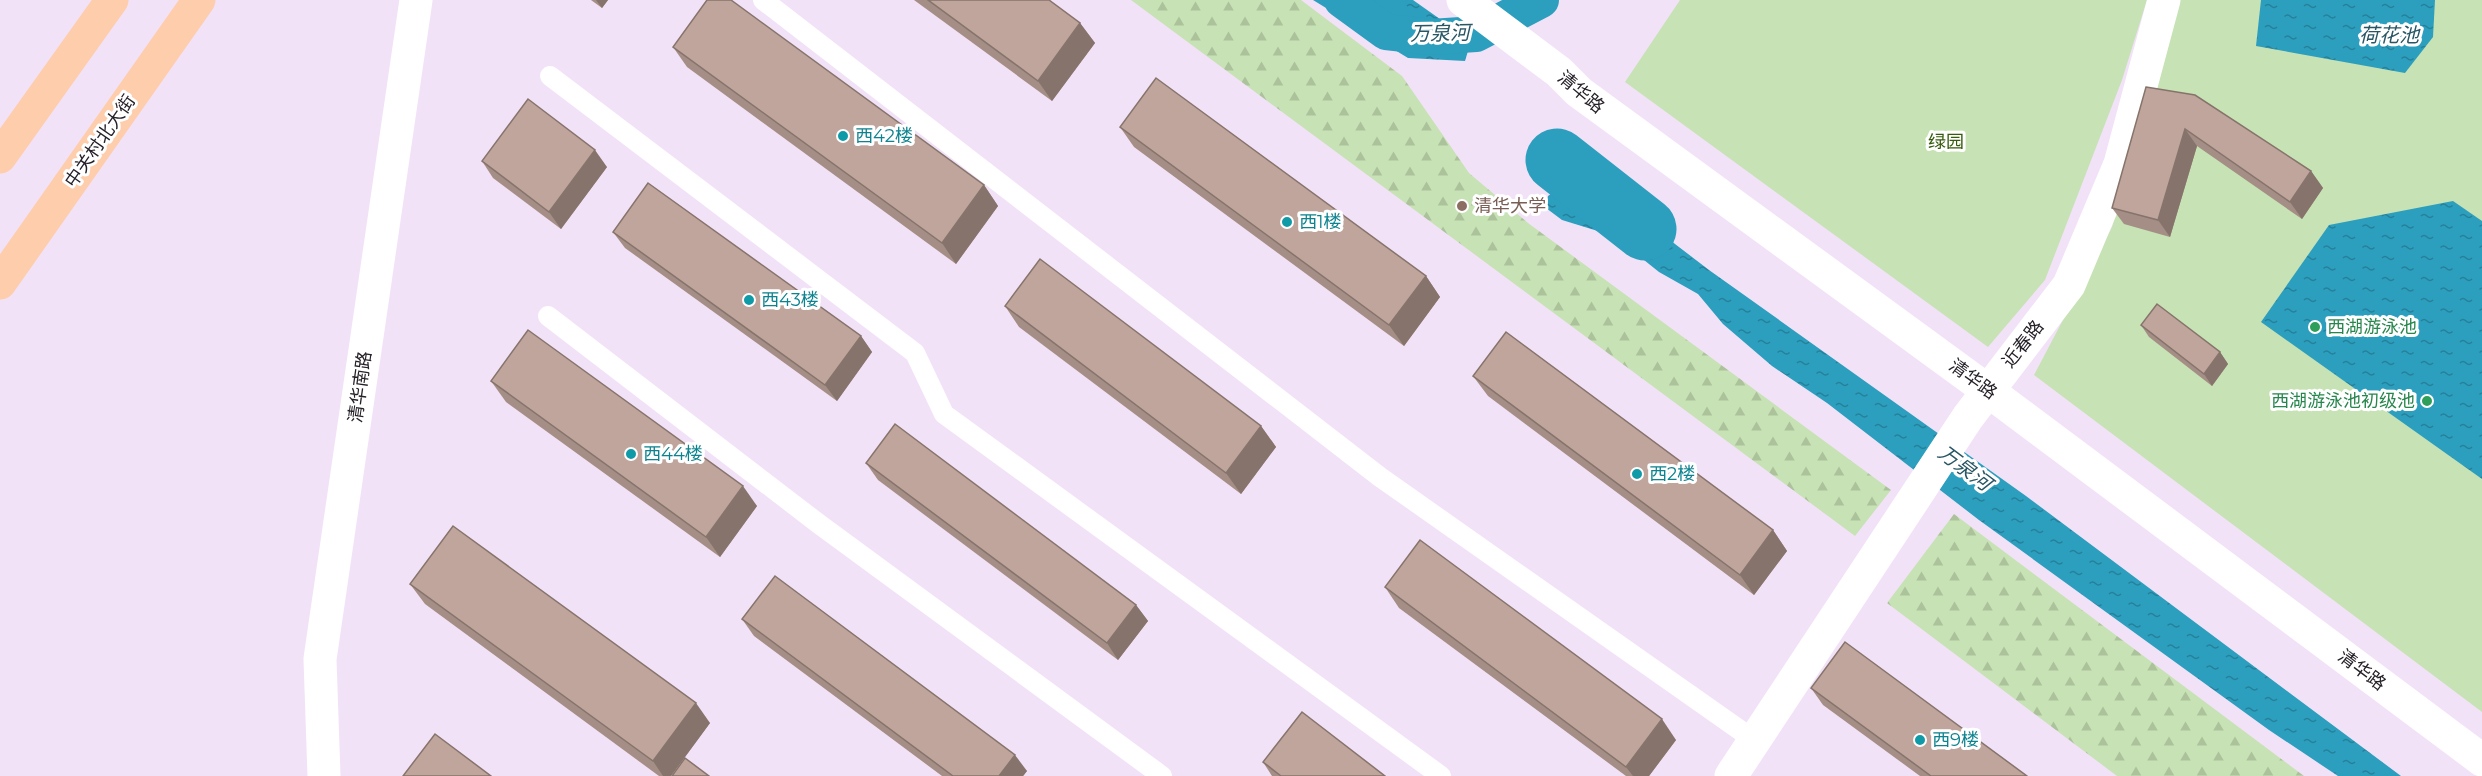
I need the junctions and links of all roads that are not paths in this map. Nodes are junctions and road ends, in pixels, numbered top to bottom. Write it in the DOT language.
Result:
graph roads {
  1 [pos="112,0"];
  2 [pos="199,0"];
  3 [pos="416,0"];
  4 [pos="763,0"];
  5 [pos="2164,0"];
  6 [pos="1464,2"];
  7 [pos="550,76"];
  8 [pos="0,157"];
  9 [pos="0,282"];
  10 [pos="548,316"];
  11 [pos="1987,390"];
  12 [pos="1754,740"];
  13 [pos="2482,760"];
  14 [pos="324,776"];
  15 [pos="1162,776"];
  16 [pos="1441,776"];
  17 [pos="1731,776"];
  1 -- 8 [label="main road"];
  2 -- 9 [label="main road, 中关村北大街"];
  3 -- 14 [label="street, 清华南路"];
  4 -- 12 [label="lane"];
  5 -- 11 [label="street, 近春路"];
  6 -- 11 [label="street, 清华路"];
  7 -- 16 [label="lane"];
  10 -- 15 [label="lane"];
  11 -- 12 [label="street, 近春路"];
  11 -- 13 [label="street, 清华路"];
  12 -- 17 [label="street, 近春路"];
}
